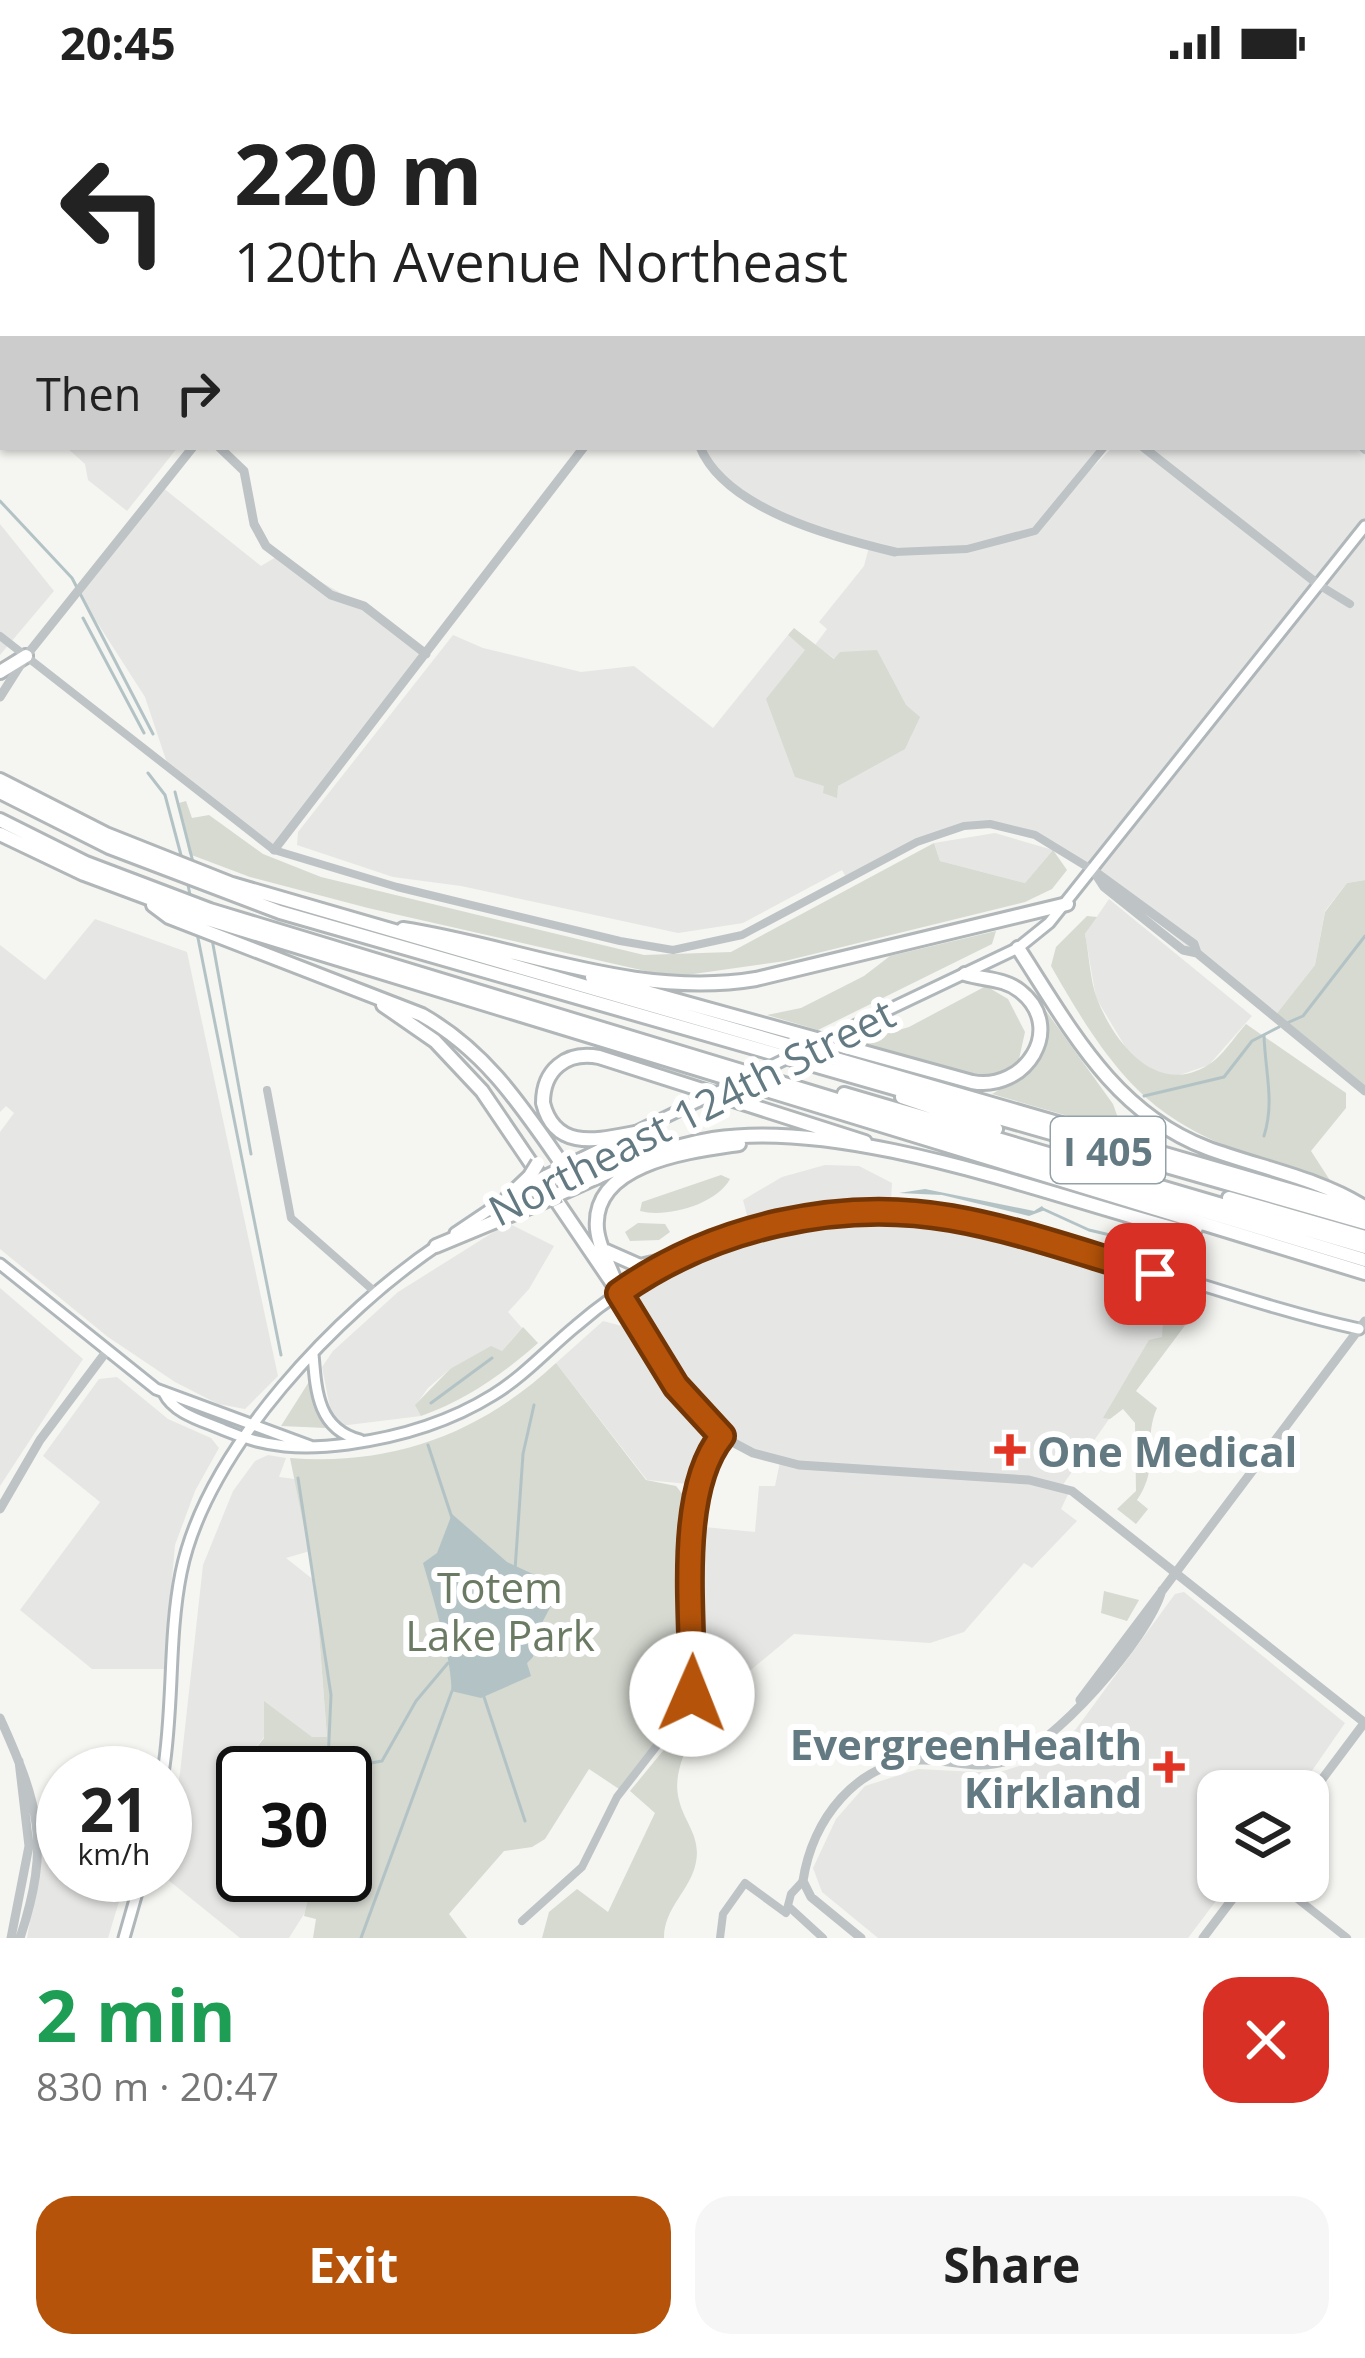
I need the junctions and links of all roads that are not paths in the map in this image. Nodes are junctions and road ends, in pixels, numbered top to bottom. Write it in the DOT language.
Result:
graph roads {
  1 [pos="191,450"];
  2 [pos="222,450"];
  3 [pos="582,450"];
  4 [pos="702,450"];
  5 [pos="1102,450"];
  6 [pos="1146,450"];
  7 [pos="1365,526"];
  8 [pos="895,552"];
  9 [pos="1319,585"];
  10 [pos="1350,604"];
  11 [pos="0,636"];
  12 [pos="426,655"];
  13 [pos="26,656"];
  14 [pos="0,672"];
  15 [pos="0,698"];
  16 [pos="0,780"];
  17 [pos="0,792"];
  18 [pos="0,820"];
  19 [pos="0,834"];
  20 [pos="274,850"];
  21 [pos="150,858"];
  22 [pos="1094,872"];
  23 [pos="234,891"];
  24 [pos="1067,904"];
  25 [pos="168,906"];
  26 [pos="349,921"];
  27 [pos="234,922"];
  28 [pos="1018,948"];
  29 [pos="536,960"];
  30 [pos="965,974"];
  31 [pos="360,990"];
  32 [pos="852,1075"];
  33 [pos="267,1090"];
  34 [pos="1365,1091"];
  35 [pos="812,1092"];
  36 [pos="533,1122"];
  37 [pos="635,1133"];
  38 [pos="814,1140"];
  39 [pos="905,1156"];
  40 [pos="564,1167"];
  41 [pos="536,1175"];
  42 [pos="508,1197"];
  43 [pos="1365,1210"];
  44 [pos="1365,1223"];
  45 [pos="1208,1227"];
  46 [pos="1325,1230"];
  47 [pos="1365,1237"];
  48 [pos="601,1244"];
  49 [pos="436,1246"];
  50 [pos="1365,1247"];
  51 [pos="683,1256"];
  52 [pos="1365,1260"];
  53 [pos="0,1264"];
  54 [pos="1365,1273"];
  55 [pos="374,1291"];
  56 [pos="619,1293"];
  57 [pos="1363,1326"];
  58 [pos="106,1352"];
  59 [pos="313,1353"];
  60 [pos="164,1393"];
  61 [pos="255,1427"];
  62 [pos="722,1436"];
  63 [pos="246,1439"];
  64 [pos="365,1441"];
  65 [pos="310,1446"];
  66 [pos="0,1509"];
  67 [pos="1178,1570"];
  68 [pos="0,1718"];
  69 [pos="1365,1722"];
  70 [pos="165,1746"];
  71 [pos="1329,1770"];
  72 [pos="803,1881"];
  73 [pos="791,1894"];
  74 [pos="134,1902"];
  75 [pos="1230,1902"];
  76 [pos="1302,1902"];
  77 [pos="772,1903"];
  78 [pos="788,1906"];
  79 [pos="522,1921"];
  80 [pos="16,1938"];
  81 [pos="124,1938"];
  82 [pos="720,1938"];
  83 [pos="824,1938"];
  84 [pos="861,1938"];
  85 [pos="1203,1938"];
  86 [pos="1347,1938"];
  1 -- 13 [label="street"];
  2 -- 12 [label="street"];
  3 -- 12 [label="street"];
  4 -- 8 [label="street"];
  5 -- 8 [label="street"];
  6 -- 9 [label="street"];
  7 -- 9 [label="main road, Northeast 124th Street"];
  9 -- 10 [label="street"];
  9 -- 22 [label="main road, Northeast 124th Street"];
  11 -- 13 [label="street"];
  12 -- 20 [label="street"];
  13 -- 14 [label="highway"];
  13 -- 15 [label="street"];
  13 -- 20 [label="street"];
  16 -- 21 [label="highway, I 405"];
  17 -- 21 [label="highway, I 405"];
  18 -- 25 [label="highway, I 405"];
  19 -- 25 [label="highway"];
  20 -- 22 [label="street"];
  21 -- 23 [label="highway, I 405"];
  22 -- 24 [label="main road, Northeast 124th Street"];
  22 -- 34 [label="street"];
  23 -- 26 [label="highway, I 405"];
  23 -- 32 [label="highway, I 405"];
  24 -- 28 [label="main road, Northeast 124th Street"];
  24 -- 29 [label="highway"];
  25 -- 27 [label="highway, I 405"];
  25 -- 31 [label="highway"];
  26 -- 29 [label="highway"];
  26 -- 43 [label="highway, I 405"];
  27 -- 35 [label="highway, I 405"];
  27 -- 45 [label="highway, I 405"];
  28 -- 30 [label="main road, Northeast 124th Street"];
  28 -- 43 [label="highway"];
  29 -- 30 [label="highway"];
  30 -- 37 [label="main road, Northeast 124th Street, bridge"];
  31 -- 36 [label="highway"];
  31 -- 56 [label="highway"];
  32 -- 44 [label="highway, I 405"];
  32 -- 46 [label="highway"];
  33 -- 55 [label="street"];
  35 -- 46 [label="highway"];
  35 -- 52 [label="highway, I 405"];
  36 -- 40 [label="highway"];
  36 -- 41 [label="highway"];
  37 -- 39 [label="highway"];
  37 -- 40 [label="main road, Northeast 124th Street"];
  38 -- 39 [label="highway"];
  38 -- 48 [label="highway"];
  38 -- 49 [label="highway, bridge"];
  39 -- 45 [label="highway"];
  40 -- 41 [label="main road, Northeast 124th Street"];
  41 -- 42 [label="highway"];
  42 -- 49 [label="main road, Northeast 124th Street"];
  45 -- 54 [label="highway, I 405"];
  46 -- 47 [label="highway"];
  46 -- 50 [label="highway"];
  48 -- 51 [label="highway"];
  48 -- 56 [label="highway"];
  49 -- 55 [label="main road, Northeast 124th Street"];
  51 -- 56 [label="main road"];
  51 -- 57 [label="main road"];
  53 -- 58 [label="main road"];
  55 -- 59 [label="main road, Northeast 124th Street"];
  56 -- 62 [label="street"];
  56 -- 64 [label="main road"];
  57 -- 67 [label="street"];
  58 -- 60 [label="main road"];
  58 -- 66 [label="street"];
  59 -- 61 [label="main road, Northeast 124th Street"];
  59 -- 64 [label="main road"];
  60 -- 61 [label="main road"];
  60 -- 63 [label="main road"];
  61 -- 63 [label="main road, Northeast 124th Street"];
  61 -- 65 [label="main road"];
  62 -- 67 [label="street"];
  62 -- 79 [label="street"];
  63 -- 65 [label="main road"];
  63 -- 70 [label="main road, Northeast 124th Street"];
  64 -- 65 [label="main road"];
  67 -- 69 [label="street"];
  67 -- 72 [label="street"];
  68 -- 80 [label="street"];
  69 -- 71 [label="street"];
  72 -- 73 [label="street"];
  72 -- 84 [label="street"];
  73 -- 77 [label="street"];
  73 -- 78 [label="street"];
  74 -- 81 [label="main road"];
  75 -- 85 [label="street"];
  76 -- 86 [label="street"];
  77 -- 78 [label="street"];
  77 -- 82 [label="street"];
  78 -- 83 [label="street"];
}
